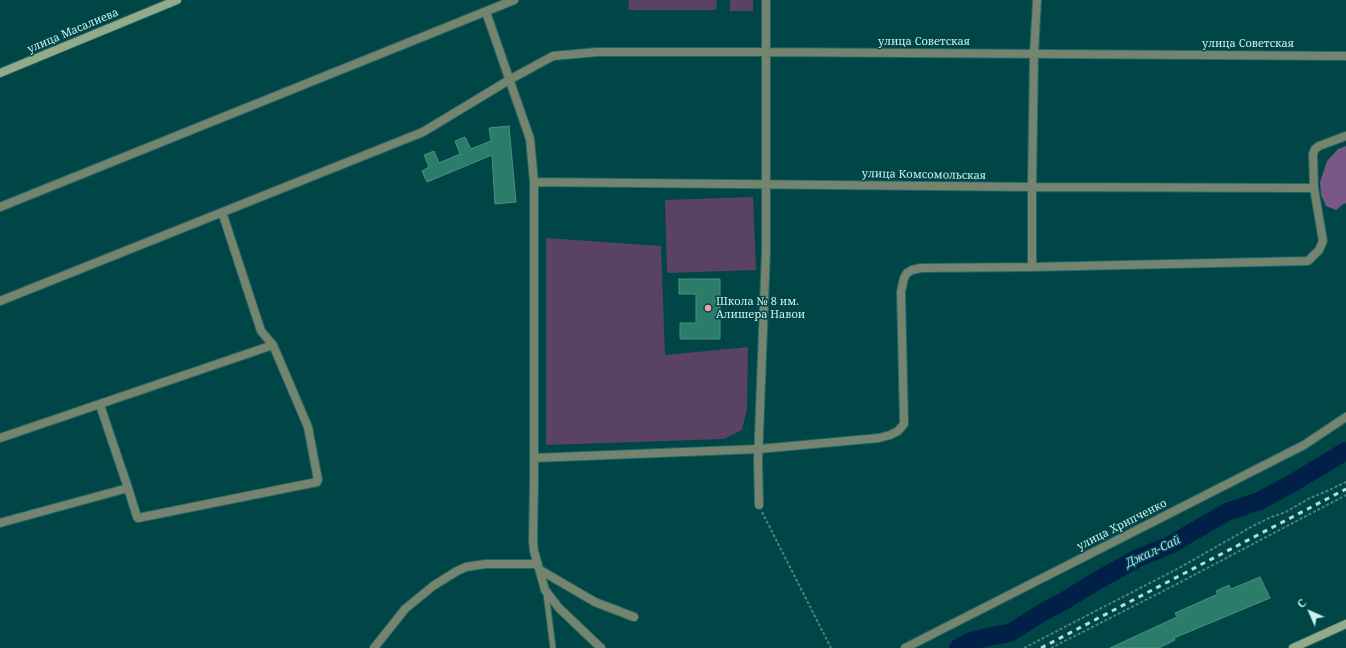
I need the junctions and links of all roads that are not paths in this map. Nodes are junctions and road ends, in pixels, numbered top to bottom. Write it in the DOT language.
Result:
graph roads {
  1 [pos="177,0"];
  2 [pos="514,0"];
  3 [pos="766,0"];
  4 [pos="1037,0"];
  5 [pos="486,12"];
  6 [pos="765,52"];
  7 [pos="1034,54"];
  8 [pos="1346,56"];
  9 [pos="0,73"];
  10 [pos="509,80"];
  11 [pos="1346,136"];
  12 [pos="534,182"];
  13 [pos="766,185"];
  14 [pos="1032,187"];
  15 [pos="1314,188"];
  16 [pos="0,207"];
  17 [pos="222,212"];
  18 [pos="1032,267"];
  19 [pos="0,301"];
  20 [pos="272,345"];
  21 [pos="100,405"];
  22 [pos="1346,417"];
  23 [pos="0,438"];
  24 [pos="759,449"];
  25 [pos="534,458"];
  26 [pos="128,488"];
  27 [pos="759,505"];
  28 [pos="0,523"];
  29 [pos="539,567"];
  30 [pos="546,590"];
  31 [pos="634,617"];
  32 [pos="1346,624"];
  33 [pos="374,648"];
  34 [pos="553,648"];
  35 [pos="601,648"];
  36 [pos="906,648"];
  37 [pos="1293,648"];
  1 -- 9 [label="main road, улица Масалиева"];
  2 -- 5 [label="street"];
  3 -- 6 [label="street"];
  4 -- 7 [label="street"];
  5 -- 10 [label="street"];
  5 -- 16 [label="street"];
  6 -- 7 [label="street, улица Советская"];
  6 -- 10 [label="street, улица Советская"];
  6 -- 13 [label="street"];
  7 -- 8 [label="street, улица Советская"];
  7 -- 14 [label="street"];
  10 -- 12 [label="street"];
  10 -- 17 [label="street, улица Советская"];
  11 -- 15 [label="street"];
  12 -- 13 [label="street, улица Комсомольская"];
  12 -- 25 [label="street"];
  13 -- 14 [label="street, улица Комсомольская"];
  13 -- 24 [label="street"];
  14 -- 15 [label="street, улица Комсомольская"];
  14 -- 18 [label="street"];
  15 -- 18 [label="street"];
  17 -- 19 [label="street, улица Советская"];
  17 -- 20 [label="street"];
  18 -- 24 [label="street"];
  20 -- 21 [label="street"];
  20 -- 26 [label="street"];
  21 -- 23 [label="street"];
  21 -- 26 [label="street"];
  22 -- 36 [label="street, улица Хрипченко"];
  24 -- 25 [label="street"];
  24 -- 27 [label="street"];
  25 -- 29 [label="street"];
  26 -- 28 [label="street"];
  29 -- 30 [label="street"];
  29 -- 31 [label="street"];
  29 -- 33 [label="street"];
  30 -- 34 [label="lane"];
  30 -- 35 [label="street"];
  32 -- 37 [label="main road"];
}
